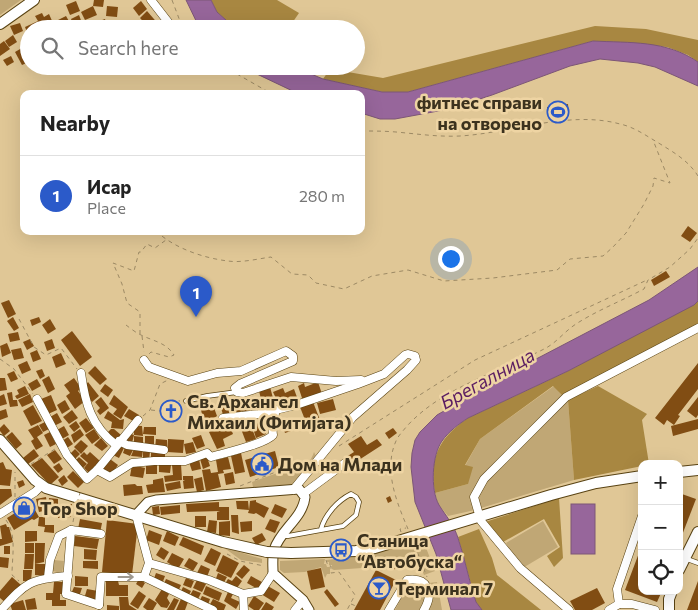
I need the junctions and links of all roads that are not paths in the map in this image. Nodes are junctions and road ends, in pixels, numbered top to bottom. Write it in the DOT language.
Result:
graph roads {
  1 [pos="34,0"];
  2 [pos="150,0"];
  3 [pos="166,20"];
  4 [pos="0,24"];
  5 [pos="698,328"];
  6 [pos="144,360"];
  7 [pos="81,373"];
  8 [pos="368,380"];
  9 [pos="237,392"];
  10 [pos="37,399"];
  11 [pos="186,401"];
  12 [pos="275,410"];
  13 [pos="223,418"];
  14 [pos="138,420"];
  15 [pos="0,440"];
  16 [pos="118,443"];
  17 [pos="164,450"];
  18 [pos="345,463"];
  19 [pos="97,470"];
  20 [pos="696,470"];
  21 [pos="683,472"];
  22 [pos="638,477"];
  23 [pos="39,485"];
  24 [pos="293,490"];
  25 [pos="303,494"];
  26 [pos="478,511"];
  27 [pos="136,515"];
  28 [pos="2,516"];
  29 [pos="481,521"];
  30 [pos="638,528"];
  31 [pos="320,529"];
  32 [pos="71,530"];
  33 [pos="698,532"];
  34 [pos="101,534"];
  35 [pos="280,538"];
  36 [pos="685,558"];
  37 [pos="683,562"];
  38 [pos="148,563"];
  39 [pos="698,563"];
  40 [pos="270,570"];
  41 [pos="68,576"];
  42 [pos="144,577"];
  43 [pos="48,578"];
  44 [pos="243,594"];
  45 [pos="670,595"];
  46 [pos="303,600"];
  47 [pos="619,604"];
  48 [pos="197,607"];
  49 [pos="100,608"];
  50 [pos="1,610"];
  51 [pos="213,610"];
  52 [pos="244,610"];
  53 [pos="295,610"];
  54 [pos="309,610"];
  55 [pos="389,610"];
  56 [pos="424,610"];
  57 [pos="569,610"];
  58 [pos="609,610"];
  59 [pos="655,610"];
  60 [pos="669,610"];
  1 -- 4 [label="main road"];
  2 -- 3 [label="street"];
  5 -- 26 [label="street"];
  6 -- 9 [label="street"];
  7 -- 16 [label="street"];
  8 -- 9 [label="street"];
  8 -- 12 [label="street"];
  8 -- 24 [label="street"];
  9 -- 11 [label="lane"];
  10 -- 19 [label="street"];
  12 -- 13 [label="street"];
  12 -- 19 [label="street"];
  14 -- 16 [label="street"];
  15 -- 23 [label="main road"];
  16 -- 17 [label="street"];
  16 -- 19 [label="street"];
  18 -- 25 [label="street"];
  20 -- 21 [label="main road"];
  22 -- 27 [label="main road, bridge"];
  23 -- 27 [label="main road"];
  23 -- 28 [label="street"];
  24 -- 25 [label="street"];
  24 -- 27 [label="street"];
  25 -- 35 [label="street"];
  27 -- 38 [label="street"];
  29 -- 57 [label="street"];
  30 -- 47 [label="street"];
  31 -- 31 [label="lane"];
  31 -- 35 [label="lane"];
  32 -- 34 [label="street"];
  32 -- 41 [label="street"];
  32 -- 43 [label="street"];
  33 -- 36 [label="main road"];
  35 -- 40 [label="street"];
  36 -- 37 [label="main road"];
  36 -- 39 [label="lane"];
  38 -- 42 [label="street"];
  38 -- 44 [label="street"];
  40 -- 44 [label="street"];
  40 -- 46 [label="street"];
  41 -- 43 [label="street"];
  41 -- 49 [label="street"];
  42 -- 48 [label="street"];
  49 -- 42 [label="street, one-way"];
  43 -- 50 [label="street"];
  44 -- 52 [label="street"];
  45 -- 60 [label="main road"];
  46 -- 53 [label="street"];
  46 -- 54 [label="street"];
  47 -- 58 [label="street"];
  47 -- 59 [label="street"];
  48 -- 51 [label="street"];
  55 -- 56 [label="street"];
}
